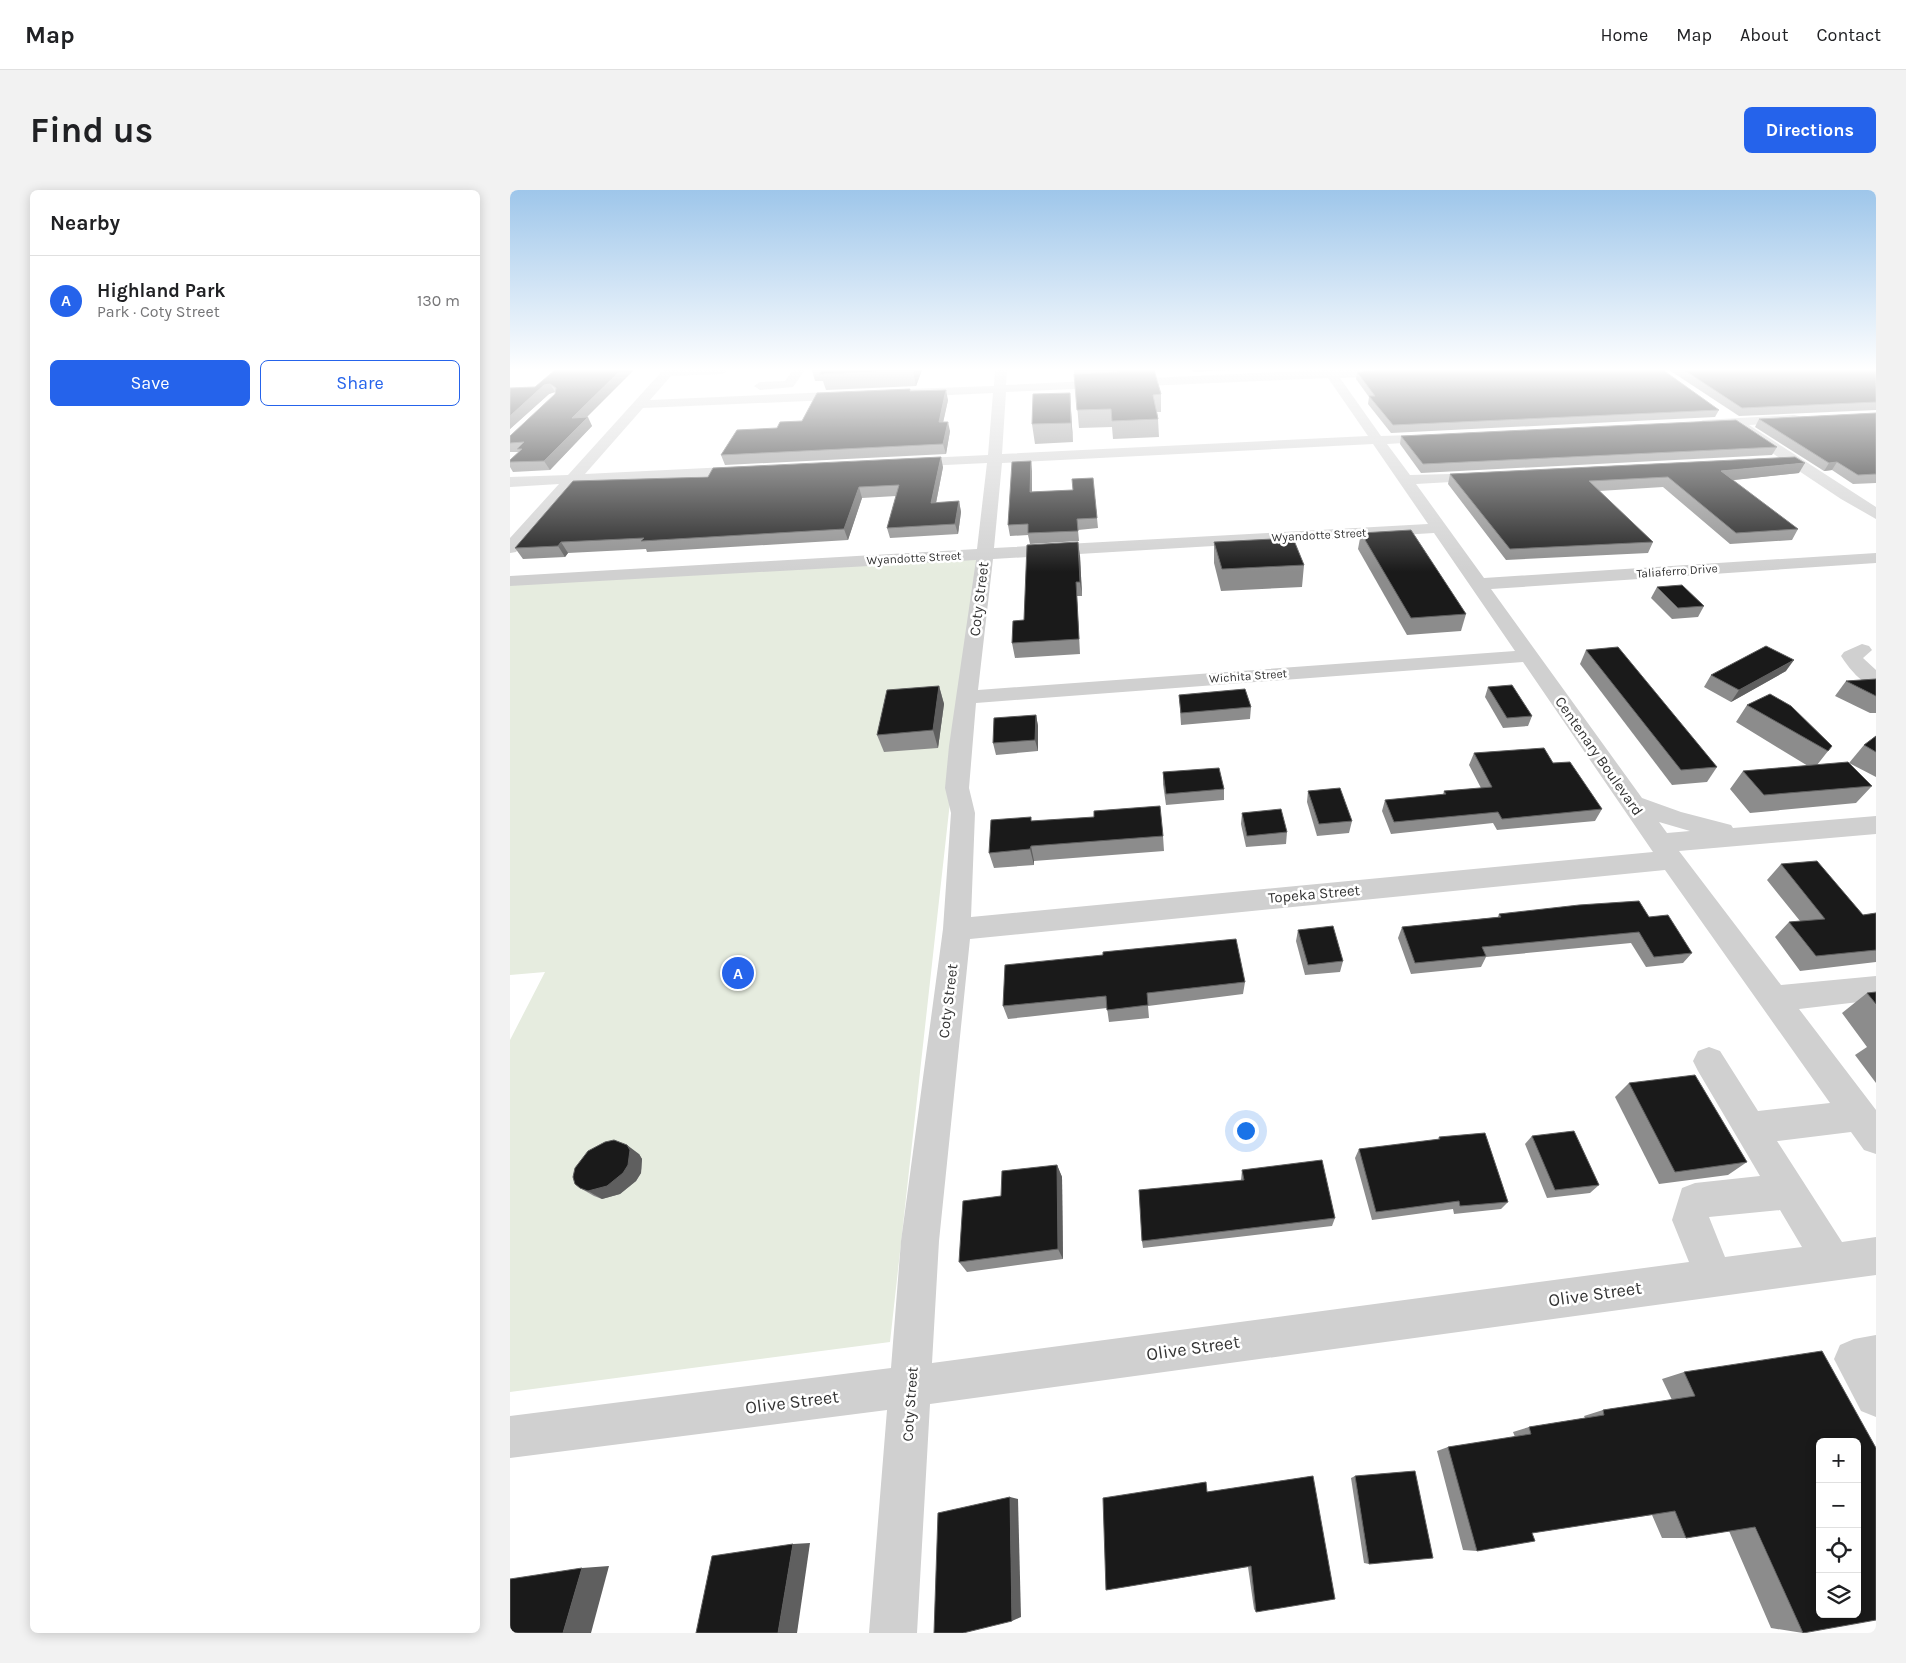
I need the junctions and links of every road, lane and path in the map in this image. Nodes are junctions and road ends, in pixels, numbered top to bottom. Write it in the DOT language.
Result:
graph roads {
  1 [pos="610,437"];
  2 [pos="995,437"];
  3 [pos="1417,437"];
  4 [pos="1757,437"];
  5 [pos="1376,439"];
  6 [pos="993,458"];
  7 [pos="1792,461"];
  8 [pos="1772,462"];
  9 [pos="889,464"];
  10 [pos="765,469"];
  11 [pos="1504,475"];
  12 [pos="573,479"];
  13 [pos="1405,480"];
  14 [pos="510,482"];
  15 [pos="1868,504"];
  16 [pos="1876,514"];
  17 [pos="1439,528"];
  18 [pos="510,548"];
  19 [pos="985,554"];
  20 [pos="1876,558"];
  21 [pos="510,581"];
  22 [pos="1478,584"];
  23 [pos="1862,650"];
  24 [pos="1529,656"];
  25 [pos="1876,681"];
  26 [pos="966,697"];
  27 [pos="1633,804"];
  28 [pos="1876,825"];
  29 [pos="1742,836"];
  30 [pos="1666,851"];
  31 [pos="956,929"];
  32 [pos="1876,988"];
  33 [pos="1774,999"];
  34 [pos="1709,1061"];
  35 [pos="1868,1126"];
  36 [pos="1750,1128"];
  37 [pos="1789,1191"];
  38 [pos="1876,1256"];
  39 [pos="1832,1262"];
  40 [pos="1715,1278"];
  41 [pos="1876,1355"];
  42 [pos="912,1386"];
  43 [pos="1876,1396"];
  44 [pos="510,1437"];
  45 [pos="893,1633"];
  1 -- 12 [label="street"];
  2 -- 6 [label="street, Coty Street"];
  3 -- 5 [label="street"];
  4 -- 7 [label="street"];
  5 -- 6 [label="street"];
  5 -- 13 [label="street, Centenary Boulevard"];
  6 -- 9 [label="street"];
  6 -- 19 [label="street, Coty Street"];
  7 -- 8 [label="street"];
  7 -- 15 [label="street"];
  10 -- 12 [label="street"];
  11 -- 13 [label="street"];
  12 -- 14 [label="street"];
  12 -- 18 [label="street"];
  13 -- 17 [label="street, Centenary Boulevard"];
  15 -- 16 [label="street"];
  17 -- 19 [label="street, Wyandotte Street"];
  17 -- 22 [label="street, Centenary Boulevard"];
  19 -- 21 [label="street, Wyandotte Street"];
  19 -- 26 [label="street, Coty Street"];
  20 -- 22 [label="street, Taliaferro Drive"];
  22 -- 24 [label="street, Centenary Boulevard"];
  23 -- 25 [label="street"];
  24 -- 26 [label="street, Wichita Street"];
  24 -- 27 [label="street, Centenary Boulevard"];
  26 -- 31 [label="street, Coty Street"];
  27 -- 29 [label="street"];
  27 -- 30 [label="street, Centenary Boulevard"];
  28 -- 29 [label="street, Topeka Street"];
  29 -- 30 [label="street, Topeka Street"];
  30 -- 31 [label="street, Topeka Street"];
  30 -- 33 [label="street, Centenary Boulevard"];
  31 -- 42 [label="street, Coty Street"];
  32 -- 33 [label="street"];
  33 -- 35 [label="street, Centenary Boulevard"];
  34 -- 36 [label="street"];
  35 -- 36 [label="street"];
  36 -- 37 [label="street"];
  37 -- 39 [label="street"];
  37 -- 40 [label="street"];
  38 -- 39 [label="street, Olive Street"];
  39 -- 40 [label="street, Olive Street"];
  40 -- 42 [label="street, Olive Street"];
  41 -- 43 [label="street"];
  42 -- 44 [label="street, Olive Street"];
  42 -- 45 [label="street, Coty Street"];
}
